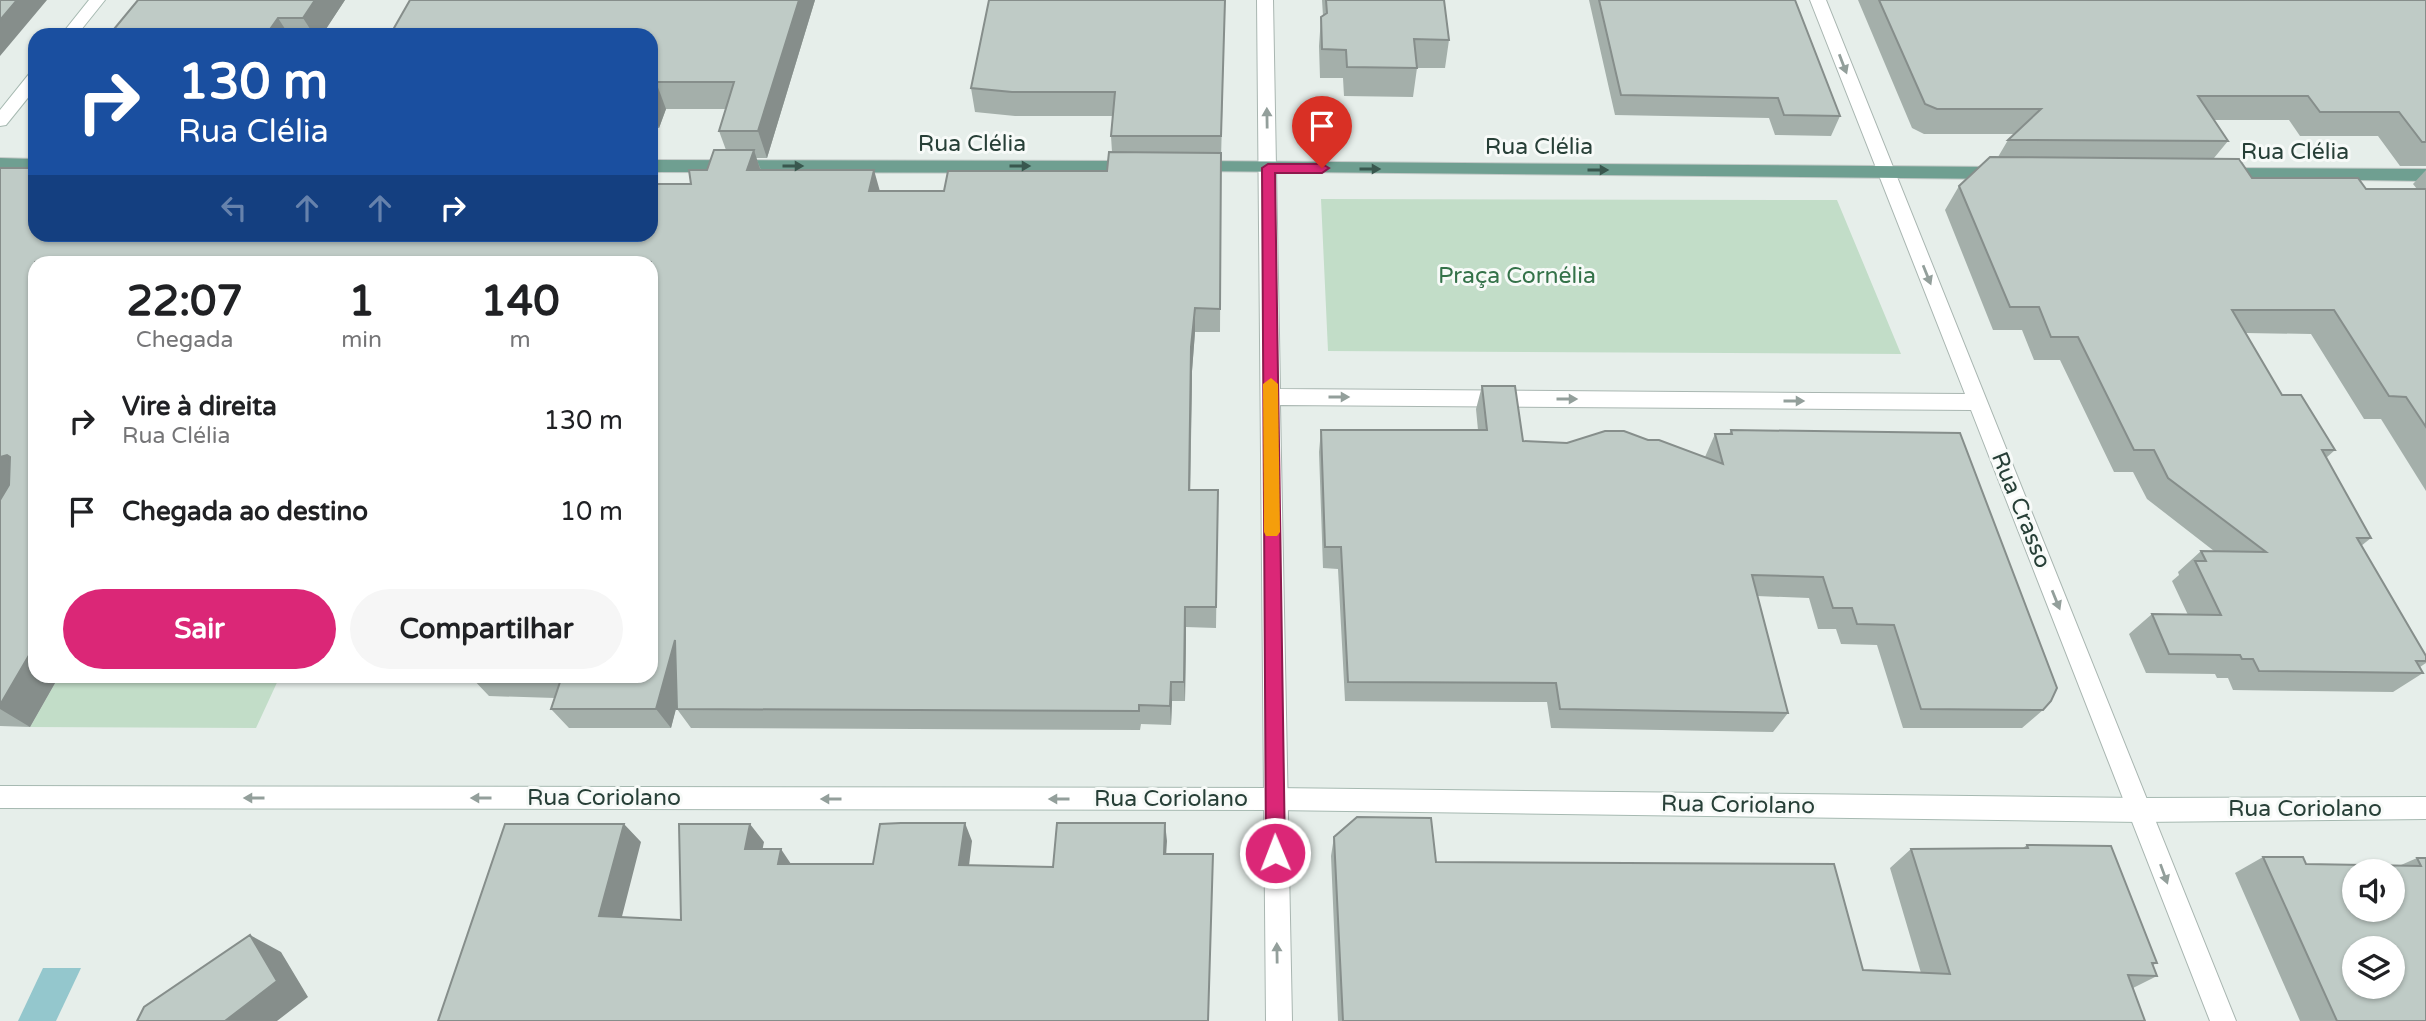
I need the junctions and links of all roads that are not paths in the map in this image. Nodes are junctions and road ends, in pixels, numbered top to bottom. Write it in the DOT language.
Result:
graph roads {
  1 [pos="97,0"];
  2 [pos="1265,0"];
  3 [pos="1818,0"];
  4 [pos="75,28"];
  5 [pos="28,87"];
  6 [pos="0,121"];
  7 [pos="0,164"];
  8 [pos="28,164"];
  9 [pos="658,166"];
  10 [pos="1268,168"];
  11 [pos="1886,172"];
  12 [pos="2014,173"];
  13 [pos="2206,174"];
  14 [pos="2426,175"];
  15 [pos="1271,397"];
  16 [pos="1977,402"];
  17 [pos="0,797"];
  18 [pos="1274,799"];
  19 [pos="2426,808"];
  20 [pos="2140,810"];
  21 [pos="1279,1021"];
  22 [pos="2223,1021"];
  1 -- 4 [label="street"];
  10 -- 2 [label="street, one-way"];
  3 -- 11 [label="street, Rua Crasso, one-way"];
  5 -- 6 [label="street"];
  7 -- 8 [label="main road"];
  9 -- 10 [label="main road, Rua Clélia, one-way"];
  10 -- 11 [label="main road, Rua Clélia, one-way"];
  10 -- 15 [label="street"];
  11 -- 12 [label="main road, Rua Clélia"];
  11 -- 16 [label="street, Rua Crasso, one-way"];
  13 -- 14 [label="main road, Rua Clélia"];
  15 -- 16 [label="street, one-way"];
  15 -- 18 [label="street"];
  16 -- 20 [label="street, Rua Crasso, one-way"];
  18 -- 17 [label="street, Rua Coriolano, one-way"];
  18 -- 20 [label="street, Rua Coriolano"];
  21 -- 18 [label="street, one-way"];
  19 -- 20 [label="street, Rua Coriolano"];
  20 -- 22 [label="street, Rua Crasso, one-way"];
}
